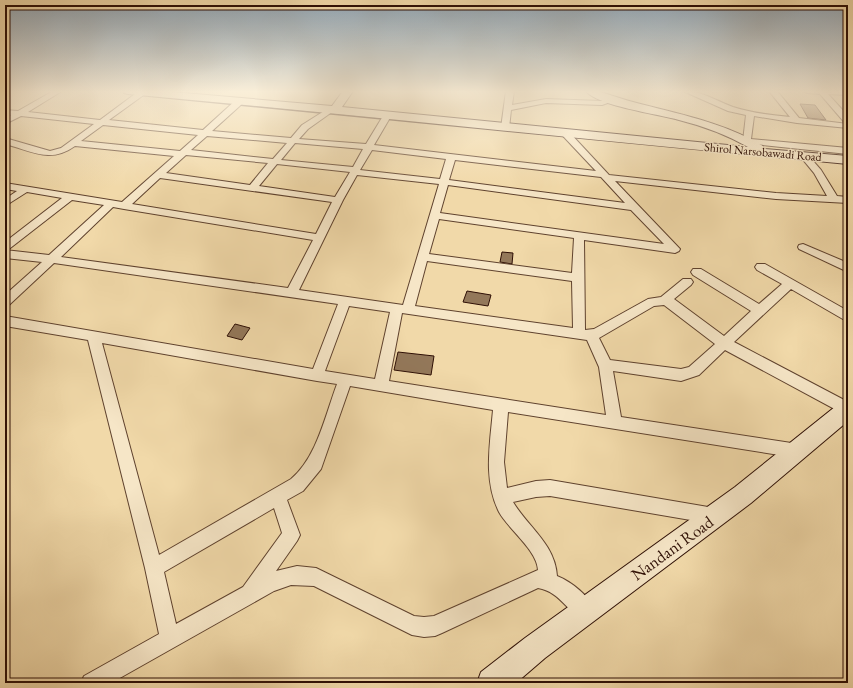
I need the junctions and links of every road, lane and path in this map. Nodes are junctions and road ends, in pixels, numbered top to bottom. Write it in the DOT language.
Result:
graph roads {
  1 [pos="100,123"];
  2 [pos="101,123"];
  3 [pos="216,123"];
  4 [pos="310,123"];
  5 [pos="383,123"];
  6 [pos="457,123"];
  7 [pos="506,123"];
  8 [pos="699,123"];
  9 [pos="749,123"];
  10 [pos="818,123"];
  11 [pos="848,126"];
  12 [pos="506,128"];
  13 [pos="205,133"];
  14 [pos="566,134"];
  15 [pos="292,140"];
  16 [pos="5,141"];
  17 [pos="747,141"];
  18 [pos="74,143"];
  19 [pos="369,147"];
  20 [pos="848,151"];
  21 [pos="764,152"];
  22 [pos="183,153"];
  23 [pos="450,156"];
  24 [pos="804,156"];
  25 [pos="848,160"];
  26 [pos="274,162"];
  27 [pos="355,171"];
  28 [pos="159,175"];
  29 [pos="605,176"];
  30 [pos="443,182"];
  31 [pos="5,186"];
  32 [pos="252,188"];
  33 [pos="24,190"];
  34 [pos="70,197"];
  35 [pos="834,199"];
  36 [pos="338,200"];
  37 [pos="848,200"];
  38 [pos="5,203"];
  39 [pos="111,204"];
  40 [pos="124,206"];
  41 [pos="634,207"];
  42 [pos="434,215"];
  43 [pos="579,236"];
  44 [pos="318,238"];
  45 [pos="803,247"];
  46 [pos="5,248"];
  47 [pos="5,254"];
  48 [pos="422,257"];
  49 [pos="52,259"];
  50 [pos="761,267"];
  51 [pos="848,268"];
  52 [pos="697,272"];
  53 [pos="578,278"];
  54 [pos="687,282"];
  55 [pos="789,284"];
  56 [pos="292,293"];
  57 [pos="344,300"];
  58 [pos="664,301"];
  59 [pos="5,302"];
  60 [pos="402,308"];
  61 [pos="758,310"];
  62 [pos="848,317"];
  63 [pos="5,321"];
  64 [pos="585,335"];
  65 [pos="94,338"];
  66 [pos="725,344"];
  67 [pos="606,365"];
  68 [pos="317,375"];
  69 [pos="345,380"];
  70 [pos="381,386"];
  71 [pos="501,404"];
  72 [pos="848,409"];
  73 [pos="614,422"];
  74 [pos="798,451"];
  75 [pos="278,496"];
  76 [pos="501,497"];
  77 [pos="714,516"];
  78 [pos="154,568"];
  79 [pos="548,580"];
  80 [pos="248,595"];
  81 [pos="586,611"];
  82 [pos="170,639"];
  83 [pos="90,683"];
  84 [pos="492,683"];
  1 -- 18 [label="street"];
  2 -- 13 [label="street"];
  3 -- 13 [label="street"];
  4 -- 15 [label="street"];
  5 -- 19 [label="street"];
  6 -- 12 [label="main road, Shirol Narsobawadi Road"];
  7 -- 12 [label="street"];
  8 -- 17 [label="main road"];
  9 -- 17 [label="street"];
  10 -- 11 [label="street"];
  12 -- 14 [label="main road, Shirol Narsobawadi Road"];
  13 -- 15 [label="street"];
  13 -- 22 [label="street"];
  14 -- 21 [label="main road, Shirol Narsobawadi Road"];
  14 -- 29 [label="street"];
  15 -- 19 [label="street"];
  15 -- 26 [label="street"];
  16 -- 18 [label="street"];
  17 -- 20 [label="street"];
  17 -- 21 [label="main road"];
  18 -- 22 [label="street"];
  19 -- 23 [label="street"];
  19 -- 27 [label="street"];
  21 -- 24 [label="main road, Shirol Narsobawadi Road"];
  22 -- 26 [label="street"];
  22 -- 28 [label="street"];
  23 -- 29 [label="street"];
  23 -- 30 [label="street"];
  24 -- 25 [label="main road, Shirol Narsobawadi Road"];
  24 -- 35 [label="street"];
  26 -- 27 [label="street"];
  26 -- 32 [label="street"];
  27 -- 30 [label="street"];
  27 -- 36 [label="street"];
  28 -- 32 [label="street"];
  28 -- 40 [label="street"];
  29 -- 35 [label="street"];
  29 -- 41 [label="street"];
  30 -- 41 [label="street"];
  30 -- 42 [label="street"];
  31 -- 33 [label="street"];
  32 -- 36 [label="street"];
  33 -- 34 [label="street"];
  33 -- 38 [label="street"];
  34 -- 39 [label="street"];
  34 -- 46 [label="street"];
  35 -- 37 [label="street"];
  36 -- 44 [label="street"];
  39 -- 40 [label="street"];
  39 -- 49 [label="street"];
  40 -- 44 [label="street"];
  41 -- 43 [label="street"];
  42 -- 43 [label="street"];
  42 -- 48 [label="street"];
  43 -- 53 [label="street"];
  44 -- 56 [label="street"];
  45 -- 51 [label="street"];
  47 -- 49 [label="street"];
  48 -- 53 [label="street"];
  48 -- 60 [label="street"];
  49 -- 56 [label="street"];
  49 -- 59 [label="street"];
  50 -- 55 [label="street"];
  52 -- 61 [label="street"];
  53 -- 64 [label="street"];
  54 -- 58 [label="street"];
  55 -- 61 [label="street"];
  55 -- 62 [label="street"];
  56 -- 57 [label="street"];
  57 -- 60 [label="street"];
  57 -- 68 [label="street"];
  58 -- 64 [label="street"];
  58 -- 66 [label="street"];
  60 -- 64 [label="street"];
  60 -- 70 [label="street"];
  61 -- 66 [label="street"];
  63 -- 65 [label="street"];
  64 -- 67 [label="street"];
  65 -- 68 [label="street"];
  65 -- 78 [label="street"];
  66 -- 67 [label="street"];
  66 -- 72 [label="street"];
  67 -- 73 [label="street"];
  68 -- 69 [label="street"];
  69 -- 70 [label="street"];
  69 -- 75 [label="street"];
  70 -- 71 [label="street"];
  71 -- 73 [label="street"];
  71 -- 76 [label="street"];
  72 -- 74 [label="main road, Nandani Road"];
  73 -- 74 [label="street"];
  74 -- 77 [label="main road, Nandani Road"];
  75 -- 78 [label="street"];
  75 -- 80 [label="street"];
  76 -- 77 [label="street"];
  76 -- 79 [label="street"];
  77 -- 81 [label="main road, Nandani Road"];
  78 -- 82 [label="street"];
  79 -- 80 [label="street"];
  79 -- 81 [label="street"];
  80 -- 82 [label="street"];
  81 -- 84 [label="main road, Nandani Road"];
  82 -- 83 [label="street"];
}
